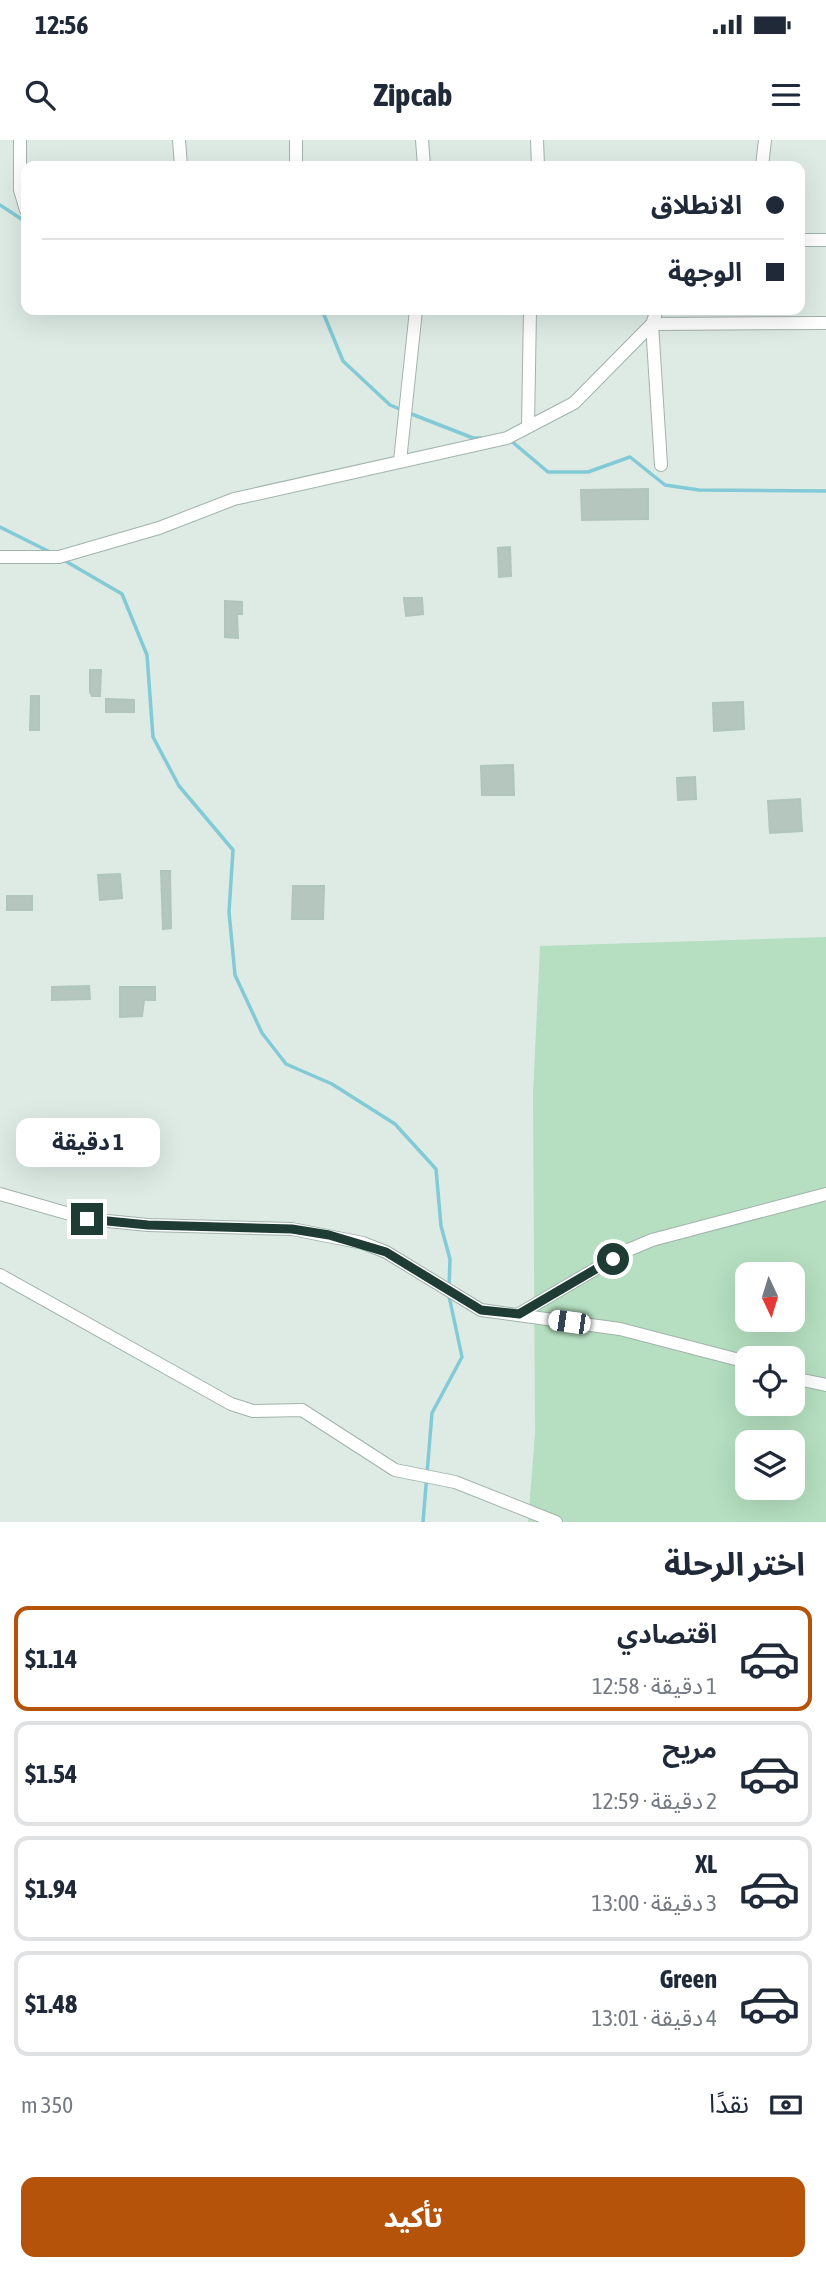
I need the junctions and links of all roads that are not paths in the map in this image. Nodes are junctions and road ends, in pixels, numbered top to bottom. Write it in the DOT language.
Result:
graph roads {
  1 [pos="20,140"];
  2 [pos="179,140"];
  3 [pos="296,140"];
  4 [pos="422,140"];
  5 [pos="537,140"];
  6 [pos="765,140"];
  7 [pos="181,161"];
  8 [pos="296,161"];
  9 [pos="424,161"];
  10 [pos="538,161"];
  11 [pos="763,161"];
  12 [pos="21,193"];
  13 [pos="805,240"];
  14 [pos="826,240"];
  15 [pos="415,315"];
  16 [pos="530,315"];
  17 [pos="655,315"];
  18 [pos="826,323"];
  19 [pos="652,324"];
  20 [pos="528,427"];
  21 [pos="400,461"];
  22 [pos="661,465"];
  23 [pos="0,556"];
  24 [pos="0,1194"];
  25 [pos="826,1194"];
  26 [pos="0,1275"];
  27 [pos="519,1314"];
  28 [pos="735,1359"];
  29 [pos="805,1381"];
  30 [pos="826,1385"];
  31 [pos="556,1522"];
  1 -- 12 [label="street"];
  2 -- 7 [label="street"];
  3 -- 8 [label="street"];
  4 -- 9 [label="street"];
  5 -- 10 [label="street"];
  6 -- 11 [label="street"];
  13 -- 14 [label="street"];
  15 -- 21 [label="street"];
  16 -- 20 [label="street"];
  17 -- 19 [label="street"];
  18 -- 19 [label="street"];
  19 -- 20 [label="street"];
  19 -- 22 [label="street"];
  20 -- 21 [label="street"];
  21 -- 23 [label="street"];
  24 -- 27 [label="street"];
  25 -- 27 [label="street"];
  26 -- 31 [label="street"];
  27 -- 28 [label="street"];
  29 -- 30 [label="street"];
}
